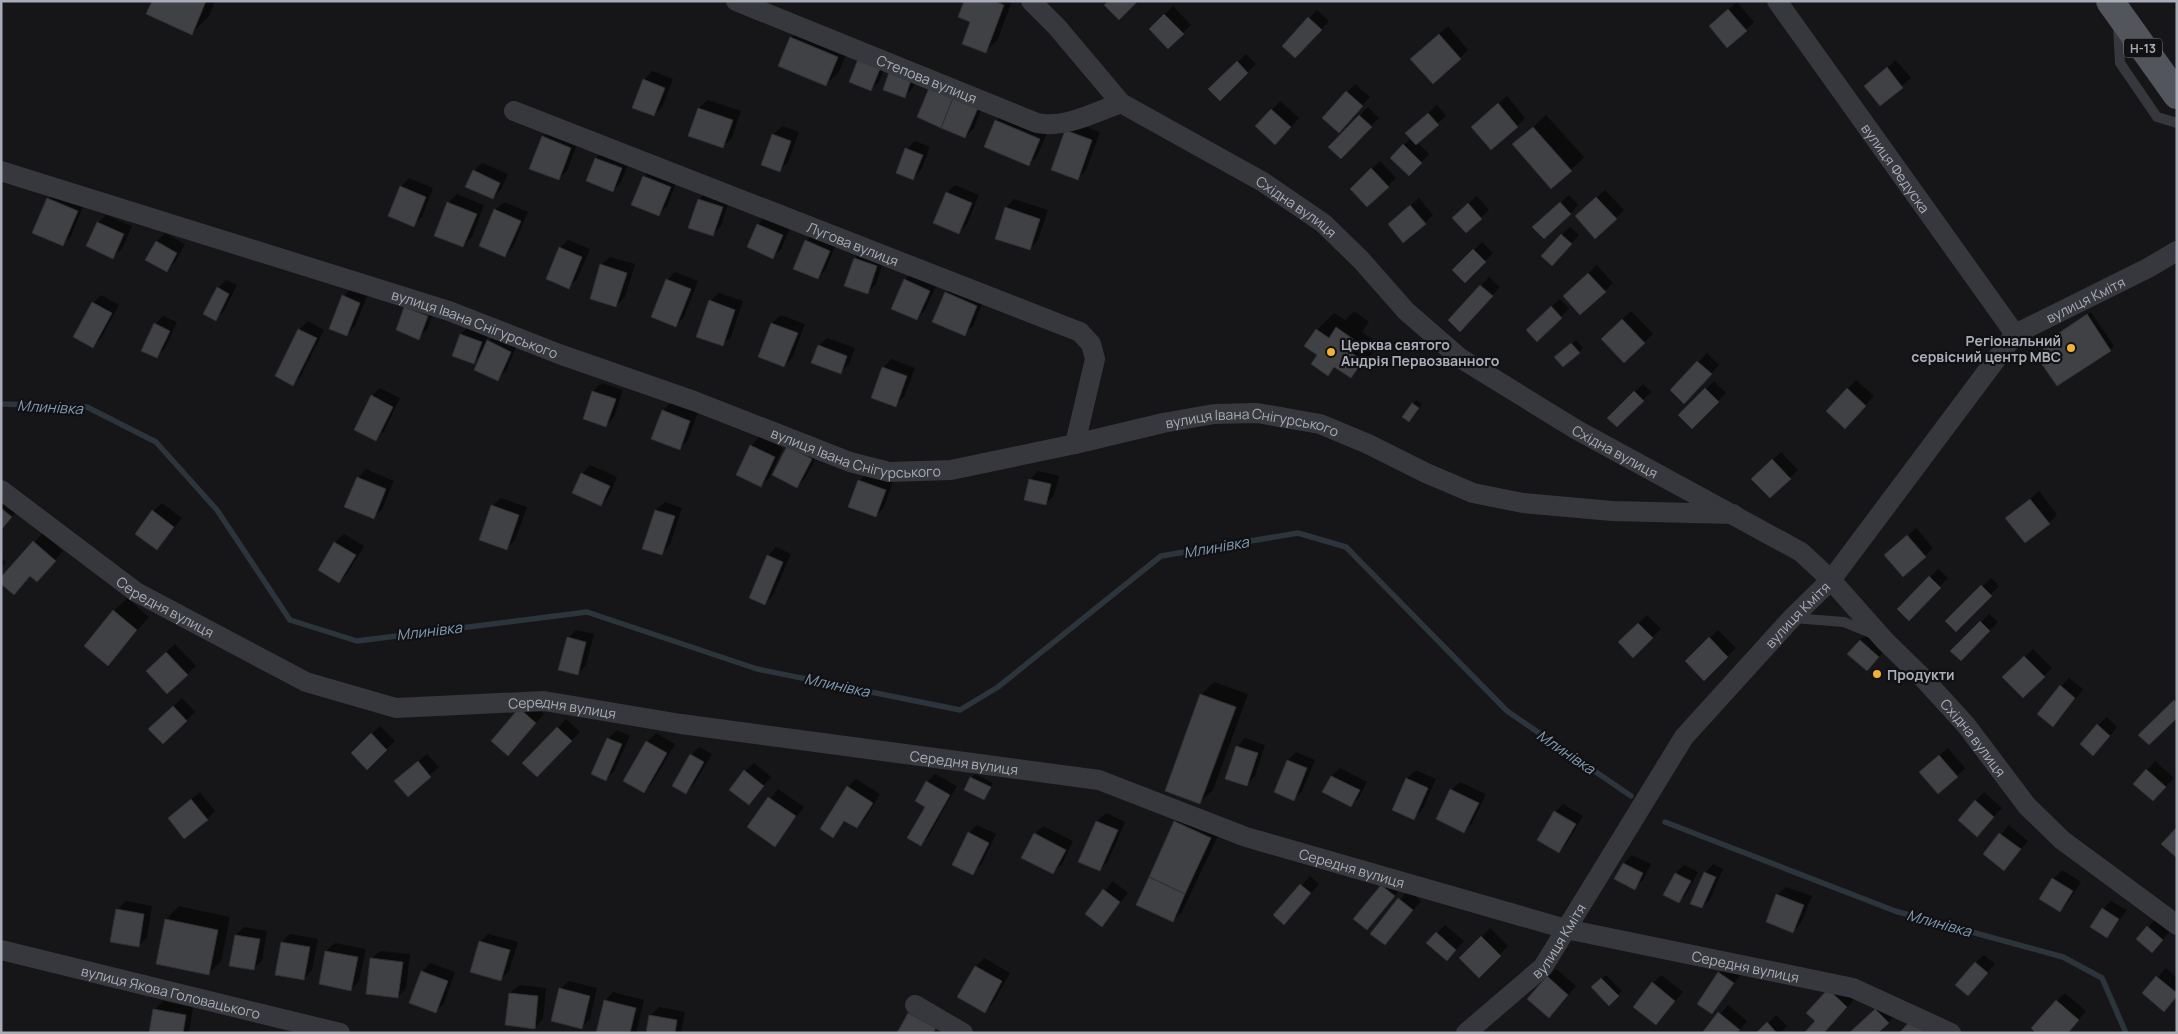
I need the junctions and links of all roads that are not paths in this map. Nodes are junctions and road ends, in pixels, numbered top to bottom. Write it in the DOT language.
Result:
graph roads {
  1 [pos="736,1"];
  2 [pos="1032,1"];
  3 [pos="1777,1"];
  4 [pos="2114,7"];
  5 [pos="2177,95"];
  6 [pos="1121,103"];
  7 [pos="514,111"];
  8 [pos="2177,124"];
  9 [pos="1,171"];
  10 [pos="2177,251"];
  11 [pos="2015,334"];
  12 [pos="1075,444"];
  13 [pos="1,490"];
  14 [pos="1733,514"];
  15 [pos="1831,580"];
  16 [pos="1792,618"];
  17 [pos="1885,640"];
  18 [pos="2177,925"];
  19 [pos="1566,929"];
  20 [pos="1,950"];
  21 [pos="915,1005"];
  22 [pos="340,1033"];
  23 [pos="963,1033"];
  24 [pos="1466,1033"];
  25 [pos="1951,1033"];
  1 -- 6 [label="street, Степова вулиця"];
  2 -- 6 [label="street, Східна вулиця"];
  3 -- 11 [label="street, вулиця Федуска"];
  4 -- 5 [label="main road, Н-13"];
  4 -- 8 [label="lane"];
  6 -- 14 [label="street, Східна вулиця"];
  7 -- 12 [label="street, Лугова вулиця"];
  9 -- 12 [label="street, вулиця Івана Снігурського"];
  10 -- 11 [label="street, вулиця Кмітя"];
  11 -- 15 [label="street, вулиця Кмітя"];
  12 -- 14 [label="street, вулиця Івана Снігурського"];
  13 -- 19 [label="street, Середня вулиця"];
  14 -- 15 [label="street, Східна вулиця"];
  15 -- 16 [label="street, вулиця Кмітя"];
  15 -- 17 [label="street, Східна вулиця"];
  16 -- 17 [label="lane"];
  16 -- 19 [label="street, вулиця Кмітя"];
  17 -- 18 [label="street, Східна вулиця"];
  19 -- 24 [label="street, вулиця Кмітя"];
  19 -- 25 [label="street, Середня вулиця"];
  20 -- 22 [label="street, вулиця Якова Головацького"];
  21 -- 23 [label="street"];
}
